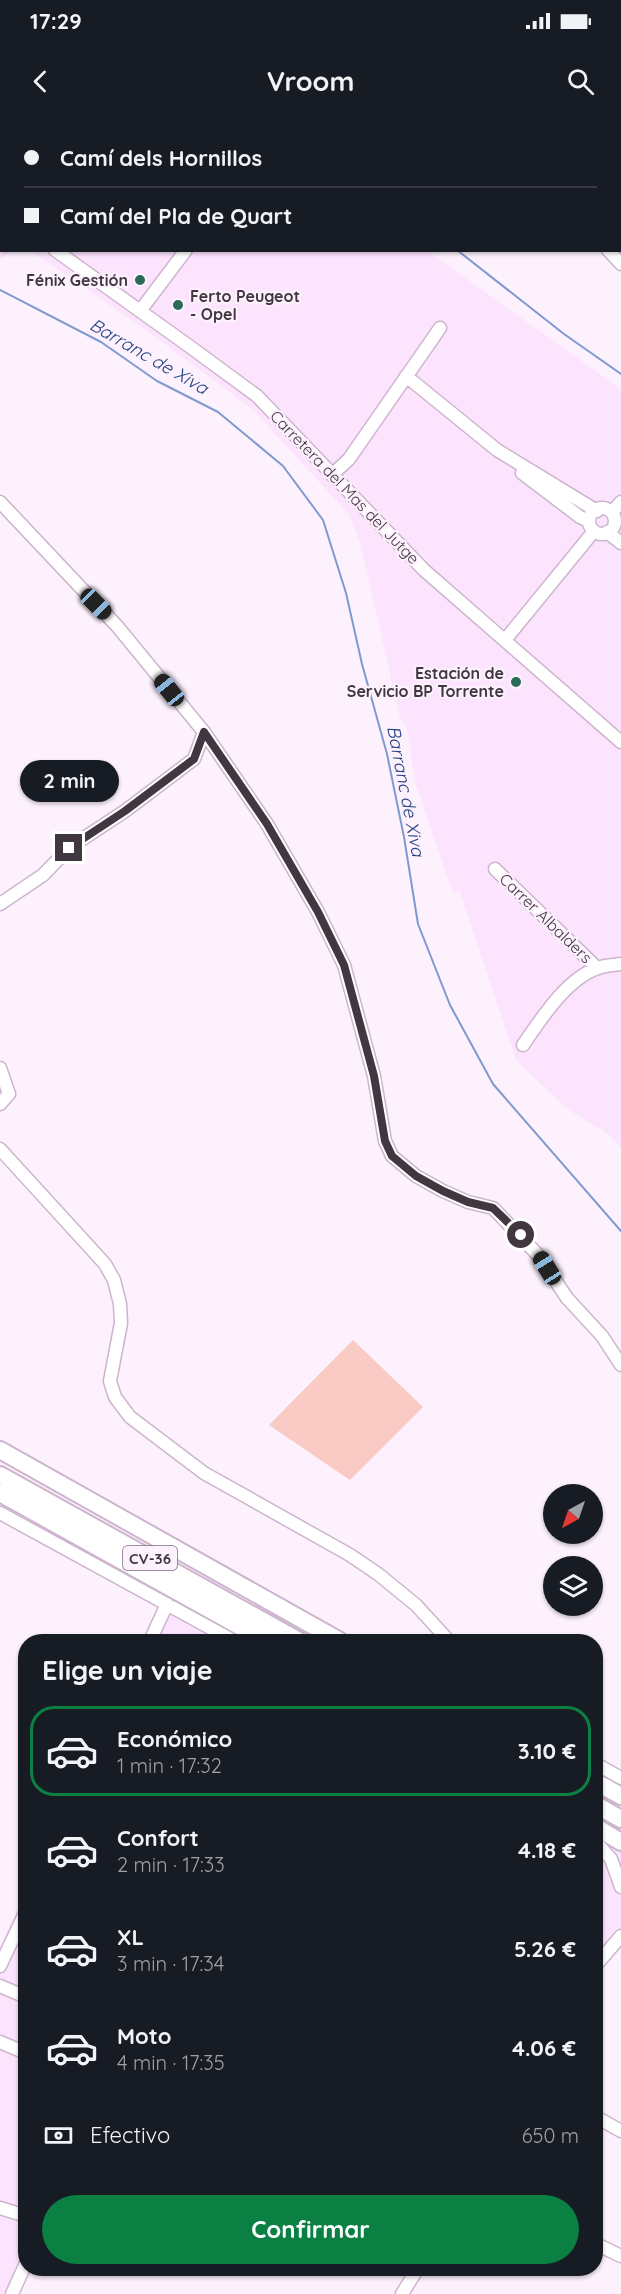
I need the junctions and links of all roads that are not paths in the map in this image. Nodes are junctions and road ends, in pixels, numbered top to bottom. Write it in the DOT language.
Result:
graph roads {
  1 [pos="58,252"];
  2 [pos="184,252"];
  3 [pos="610,252"];
  4 [pos="621,264"];
  5 [pos="140,311"];
  6 [pos="440,328"];
  7 [pos="406,376"];
  8 [pos="332,475"];
  9 [pos="0,502"];
  10 [pos="621,502"];
  11 [pos="616,522"];
  12 [pos="596,524"];
  13 [pos="621,543"];
  14 [pos="505,640"];
  15 [pos="204,732"];
  16 [pos="621,742"];
  17 [pos="495,869"];
  18 [pos="0,904"];
  19 [pos="621,964"];
  20 [pos="597,968"];
  21 [pos="523,1045"];
  22 [pos="0,1068"];
  23 [pos="0,1104"];
  24 [pos="0,1149"];
  25 [pos="621,1365"];
  26 [pos="0,1450"];
  27 [pos="0,1474"];
  28 [pos="0,1493"];
  29 [pos="0,1514"];
  30 [pos="167,1604"];
  31 [pos="153,1634"];
  32 [pos="221,1634"];
  33 [pos="254,1634"];
  34 [pos="286,1634"];
  35 [pos="328,1634"];
  36 [pos="443,1634"];
  37 [pos="603,1768"];
  38 [pos="621,1778"];
  39 [pos="603,1786"];
  40 [pos="621,1796"];
  41 [pos="603,1809"];
  42 [pos="621,1819"];
  43 [pos="603,1825"];
  44 [pos="603,1831"];
  45 [pos="621,1835"];
  46 [pos="621,1842"];
  47 [pos="603,1849"];
  48 [pos="621,1887"];
  49 [pos="18,1928"];
  50 [pos="621,1936"];
  51 [pos="603,1957"];
  52 [pos="0,1966"];
  53 [pos="0,1986"];
  54 [pos="18,1994"];
  55 [pos="0,2042"];
  56 [pos="18,2050"];
  57 [pos="603,2121"];
  58 [pos="621,2131"];
  59 [pos="0,2208"];
  60 [pos="18,2214"];
  61 [pos="603,2247"];
  62 [pos="621,2256"];
  63 [pos="20,2276"];
  64 [pos="413,2276"];
  65 [pos="12,2294"];
  66 [pos="402,2294"];
  1 -- 5 [label="street, Carretera del Mas del Jutge"];
  2 -- 5 [label="street"];
  3 -- 4 [label="street"];
  5 -- 8 [label="street, Carretera del Mas del Jutge"];
  6 -- 7 [label="street"];
  7 -- 8 [label="street"];
  7 -- 12 [label="street"];
  8 -- 14 [label="street, Carretera del Mas del Jutge"];
  9 -- 15 [label="street"];
  10 -- 11 [label="street"];
  11 -- 12 [label="street"];
  11 -- 12 [label="street"];
  12 -- 13 [label="street"];
  12 -- 14 [label="street"];
  14 -- 16 [label="street, Carretera del Mas del Jutge"];
  15 -- 18 [label="street"];
  15 -- 25 [label="street"];
  17 -- 20 [label="street, Carrer Albalders"];
  19 -- 20 [label="street"];
  20 -- 21 [label="street"];
  22 -- 23 [label="street"];
  24 -- 36 [label="street"];
  26 -- 35 [label="highway"];
  27 -- 34 [label="highway, CV-36"];
  28 -- 33 [label="highway, CV-36"];
  29 -- 30 [label="street"];
  30 -- 31 [label="street"];
  30 -- 32 [label="street"];
  37 -- 38 [label="street"];
  39 -- 40 [label="highway"];
  41 -- 42 [label="highway"];
  43 -- 45 [label="highway"];
  44 -- 46 [label="highway"];
  47 -- 48 [label="street"];
  49 -- 52 [label="street"];
  50 -- 51 [label="street"];
  53 -- 54 [label="street"];
  55 -- 56 [label="street"];
  57 -- 58 [label="street"];
  59 -- 60 [label="street"];
  61 -- 62 [label="street"];
  63 -- 65 [label="street"];
  64 -- 66 [label="street"];
}
